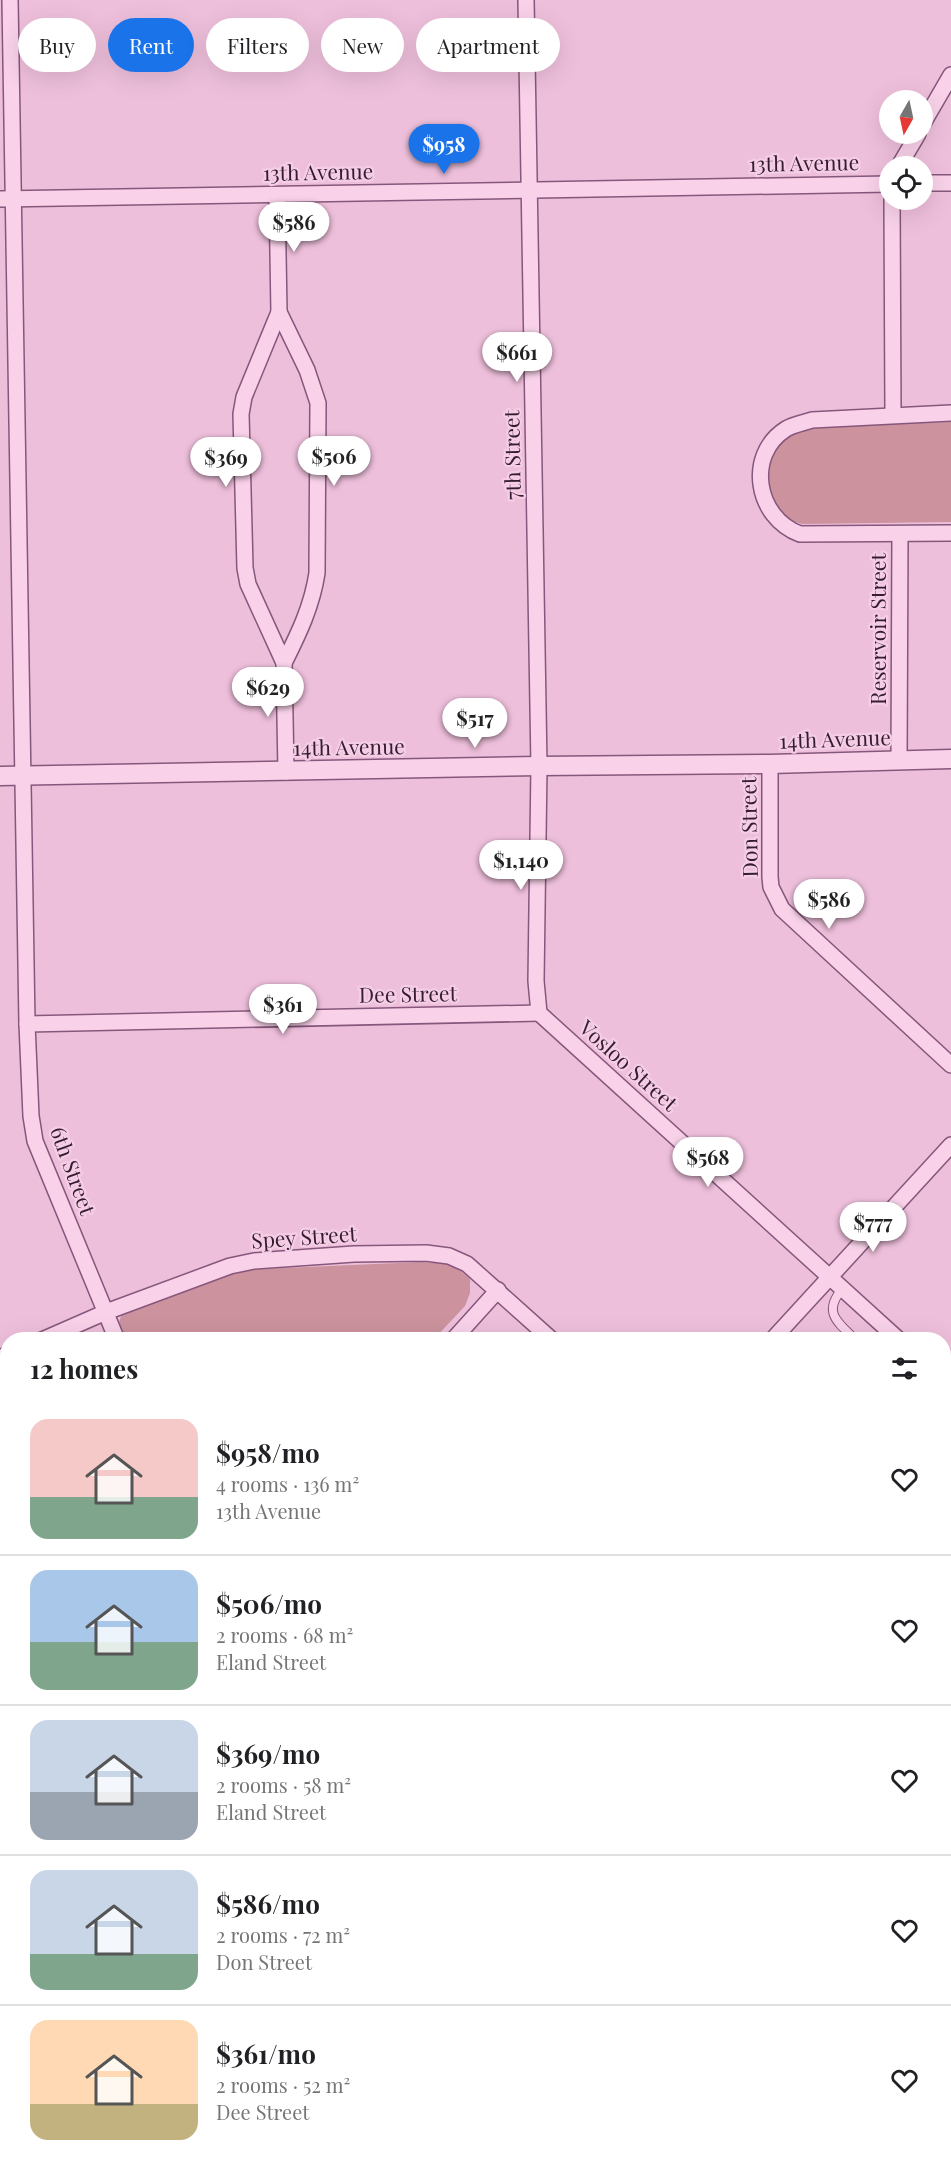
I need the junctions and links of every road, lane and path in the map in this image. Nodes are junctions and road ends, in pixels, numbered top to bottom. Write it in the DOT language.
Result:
graph roads {
  1 [pos="10,0"];
  2 [pos="526,0"];
  3 [pos="951,75"];
  4 [pos="933,106"];
  5 [pos="933,183"];
  6 [pos="951,183"];
  7 [pos="879,184"];
  8 [pos="530,190"];
  9 [pos="277,195"];
  10 [pos="7,199"];
  11 [pos="892,210"];
  12 [pos="279,312"];
  13 [pos="951,414"];
  14 [pos="893,415"];
  15 [pos="951,533"];
  16 [pos="900,534"];
  17 [pos="284,663"];
  18 [pos="951,759"];
  19 [pos="899,760"];
  20 [pos="770,764"];
  21 [pos="539,766"];
  22 [pos="286,772"];
  23 [pos="0,776"];
  24 [pos="23,776"];
  25 [pos="539,1013"];
  26 [pos="27,1024"];
  27 [pos="951,1065"];
  28 [pos="951,1145"];
  29 [pos="829,1276"];
  30 [pos="843,1288"];
  31 [pos="498,1290"];
  32 [pos="106,1312"];
  33 [pos="60,1332"];
  34 [pos="114,1332"];
  35 [pos="460,1332"];
  36 [pos="543,1332"];
  37 [pos="779,1332"];
  38 [pos="848,1332"];
  39 [pos="890,1332"];
  1 -- 10 [label="street, 6th Street"];
  2 -- 8 [label="street, 7th Street"];
  3 -- 4 [label="street"];
  5 -- 6 [label="street"];
  7 -- 8 [label="street, 13th Avenue"];
  8 -- 9 [label="street, 13th Avenue"];
  8 -- 21 [label="street, 7th Street"];
  9 -- 10 [label="street, 13th Avenue"];
  9 -- 12 [label="street"];
  10 -- 24 [label="street, 6th Street"];
  11 -- 14 [label="street"];
  12 -- 17 [label="street"];
  12 -- 17 [label="street"];
  13 -- 14 [label="street, Reservoir Street"];
  14 -- 16 [label="street, Reservoir Street"];
  15 -- 16 [label="street, Reservoir Street"];
  16 -- 19 [label="street, Reservoir Street"];
  17 -- 22 [label="street"];
  18 -- 19 [label="street, 14th Avenue"];
  19 -- 20 [label="street, 14th Avenue"];
  20 -- 21 [label="street, 14th Avenue"];
  20 -- 27 [label="street, Don Street"];
  21 -- 22 [label="street, 14th Avenue"];
  21 -- 25 [label="street"];
  22 -- 24 [label="street, 14th Avenue"];
  23 -- 24 [label="street, 14th Avenue"];
  24 -- 26 [label="street, 6th Street"];
  25 -- 26 [label="street, Dee Street"];
  25 -- 29 [label="street, Vosloo Street"];
  26 -- 32 [label="street, 6th Street"];
  28 -- 29 [label="street"];
  29 -- 30 [label="street, Vosloo Street"];
  29 -- 37 [label="street"];
  30 -- 38 [label="lane"];
  30 -- 39 [label="street, Vosloo Street"];
  31 -- 32 [label="street, Spey Street"];
  31 -- 35 [label="street"];
  31 -- 36 [label="street, Spey Street"];
  32 -- 33 [label="street, Spey Street"];
  32 -- 34 [label="street, 6th Street"];
}
